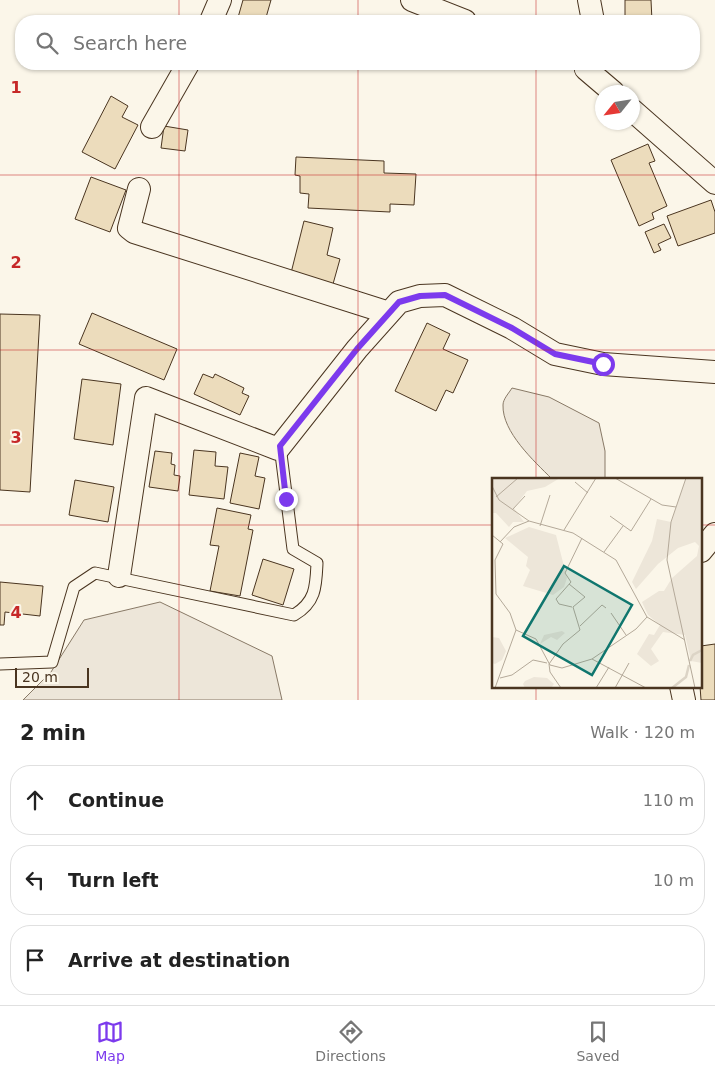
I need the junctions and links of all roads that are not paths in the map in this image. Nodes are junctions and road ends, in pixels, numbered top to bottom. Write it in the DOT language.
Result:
graph roads {
  1 [pos="220,0"];
  2 [pos="412,0"];
  3 [pos="589,0"];
  4 [pos="214,15"];
  5 [pos="450,15"];
  6 [pos="592,15"];
  7 [pos="185,70"];
  8 [pos="587,70"];
  9 [pos="605,85"];
  10 [pos="640,117"];
  11 [pos="152,127"];
  12 [pos="715,183"];
  13 [pos="139,189"];
  14 [pos="389,313"];
  15 [pos="715,372"];
  16 [pos="280,446"];
  17 [pos="715,534"];
  18 [pos="702,550"];
  19 [pos="119,576"];
  20 [pos="0,664"];
  1 -- 4 [label="street"];
  2 -- 5 [label="street"];
  3 -- 6 [label="street"];
  7 -- 11 [label="street"];
  8 -- 9 [label="street"];
  10 -- 12 [label="street"];
  13 -- 14 [label="street"];
  14 -- 15 [label="street"];
  14 -- 16 [label="street"];
  16 -- 19 [label="street"];
  16 -- 19 [label="lane"];
  17 -- 18 [label="street"];
  19 -- 20 [label="lane"];
}
